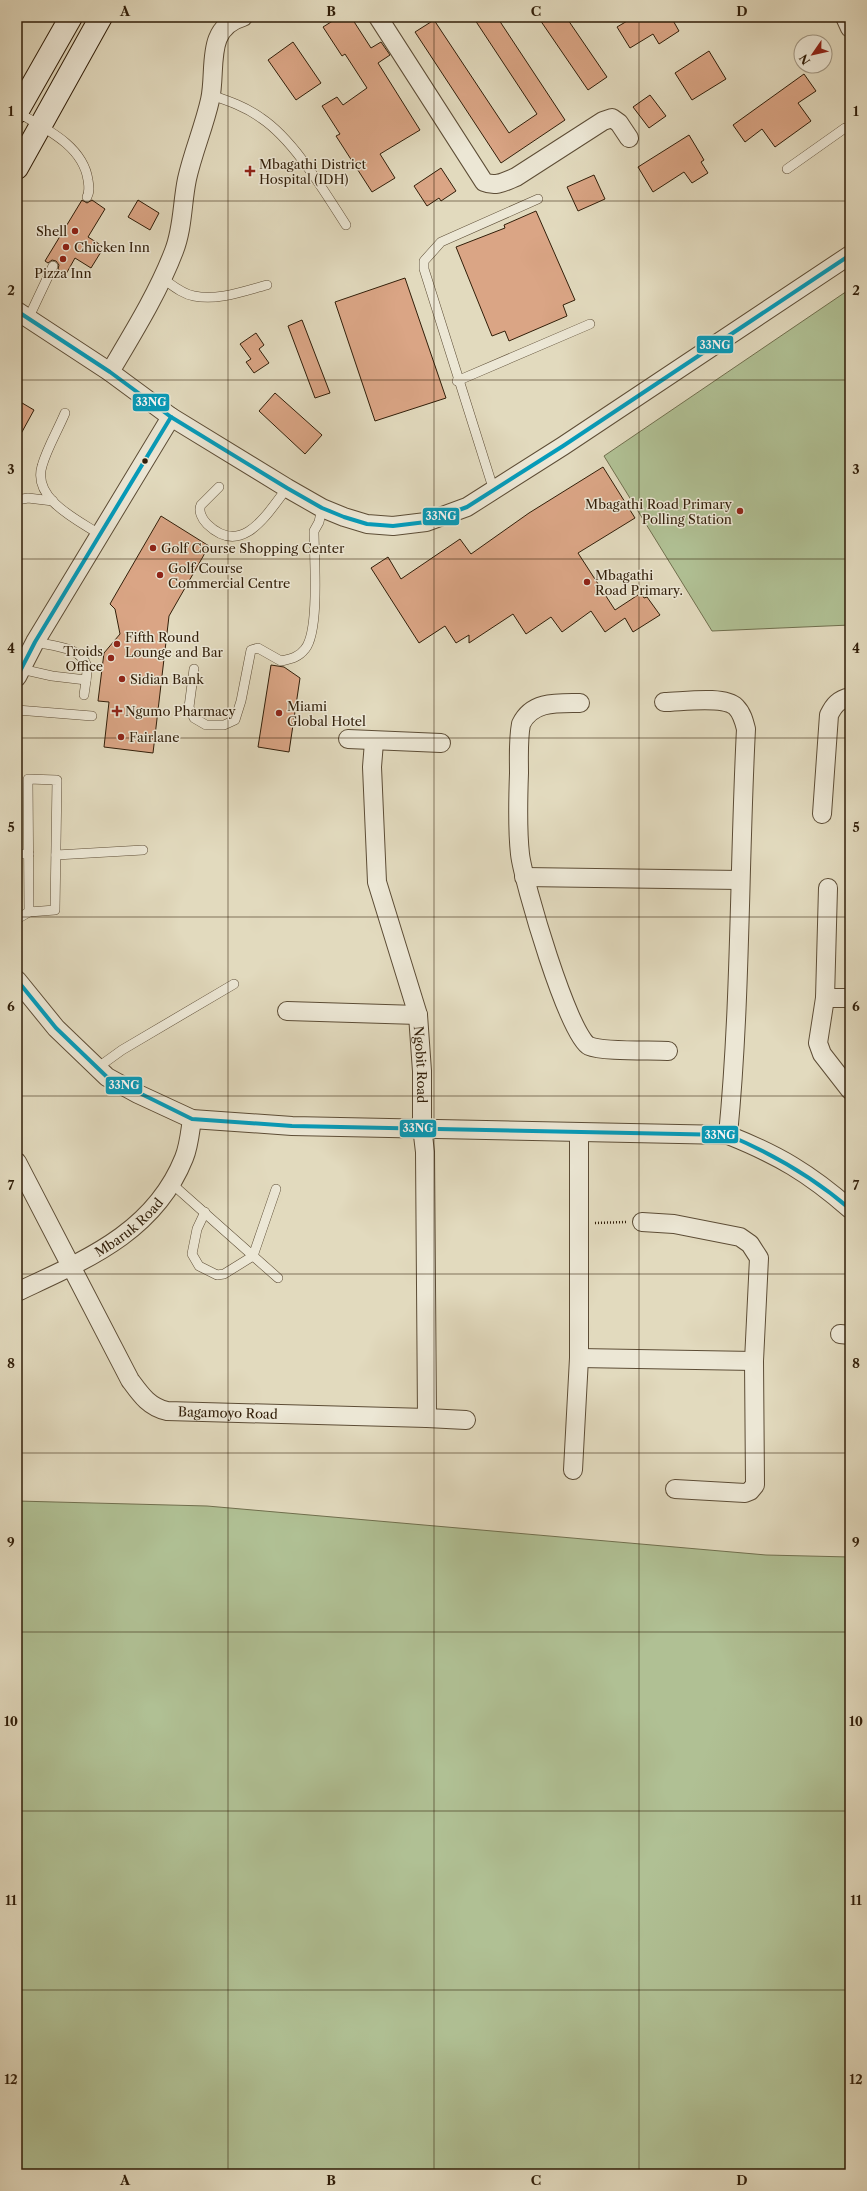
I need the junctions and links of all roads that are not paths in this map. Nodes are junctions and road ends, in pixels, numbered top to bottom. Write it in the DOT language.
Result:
graph roads {
  1 [pos="71,17"];
  2 [pos="101,17"];
  3 [pos="243,17"];
  4 [pos="378,17"];
  5 [pos="845,17"];
  6 [pos="850,28"];
  7 [pos="211,95"];
  8 [pos="17,112"];
  9 [pos="42,126"];
  10 [pos="850,130"];
  11 [pos="629,138"];
  12 [pos="17,168"];
  13 [pos="787,169"];
  14 [pos="87,197"];
  15 [pos="538,199"];
  16 [pos="346,225"];
  17 [pos="850,255"];
  18 [pos="53,266"];
  19 [pos="162,278"];
  20 [pos="267,285"];
  21 [pos="23,315"];
  22 [pos="590,324"];
  23 [pos="110,372"];
  24 [pos="458,381"];
  25 [pos="66,413"];
  26 [pos="171,417"];
  27 [pos="219,487"];
  28 [pos="287,488"];
  29 [pos="494,491"];
  30 [pos="17,500"];
  31 [pos="53,502"];
  32 [pos="322,508"];
  33 [pos="99,534"];
  34 [pos="35,642"];
  35 [pos="194,668"];
  36 [pos="19,673"];
  37 [pos="86,680"];
  38 [pos="84,695"];
  39 [pos="850,697"];
  40 [pos="664,702"];
  41 [pos="580,703"];
  42 [pos="17,710"];
  43 [pos="92,716"];
  44 [pos="348,739"];
  45 [pos="374,742"];
  46 [pos="441,743"];
  47 [pos="822,814"];
  48 [pos="143,850"];
  49 [pos="17,854"];
  50 [pos="29,854"];
  51 [pos="56,855"];
  52 [pos="524,877"];
  53 [pos="740,880"];
  54 [pos="828,888"];
  55 [pos="29,912"];
  56 [pos="17,920"];
  57 [pos="17,980"];
  58 [pos="234,984"];
  59 [pos="825,998"];
  60 [pos="850,998"];
  61 [pos="287,1011"];
  62 [pos="418,1015"];
  63 [pos="668,1051"];
  64 [pos="97,1068"];
  65 [pos="850,1090"];
  66 [pos="192,1119"];
  67 [pos="422,1127"];
  68 [pos="579,1133"];
  69 [pos="728,1135"];
  70 [pos="17,1162"];
  71 [pos="171,1183"];
  72 [pos="276,1189"];
  73 [pos="850,1208"];
  74 [pos="205,1212"];
  75 [pos="642,1222"];
  76 [pos="253,1256"];
  77 [pos="71,1267"];
  78 [pos="278,1278"];
  79 [pos="17,1292"];
  80 [pos="579,1358"];
  81 [pos="754,1361"];
  82 [pos="427,1418"];
  83 [pos="466,1420"];
  84 [pos="573,1470"];
  85 [pos="675,1489"];
  1 -- 8 [label="main road"];
  2 -- 9 [label="main road"];
  3 -- 7 [label="street"];
  4 -- 11 [label="street"];
  5 -- 6 [label="street"];
  7 -- 16 [label="lane"];
  7 -- 19 [label="street"];
  8 -- 9 [label="lane"];
  9 -- 12 [label="main road"];
  9 -- 14 [label="lane"];
  10 -- 13 [label="lane"];
  15 -- 24 [label="lane"];
  17 -- 29 [label="street"];
  18 -- 21 [label="lane"];
  19 -- 20 [label="lane"];
  19 -- 23 [label="street"];
  21 -- 23 [label="street"];
  22 -- 24 [label="lane"];
  23 -- 26 [label="street"];
  24 -- 29 [label="lane"];
  25 -- 31 [label="lane"];
  26 -- 28 [label="street"];
  26 -- 33 [label="street"];
  27 -- 28 [label="lane"];
  28 -- 32 [label="street"];
  29 -- 32 [label="street"];
  30 -- 31 [label="lane"];
  31 -- 33 [label="lane"];
  32 -- 35 [label="lane"];
  33 -- 34 [label="street"];
  34 -- 36 [label="street"];
  34 -- 37 [label="lane"];
  36 -- 37 [label="lane"];
  37 -- 38 [label="lane"];
  39 -- 47 [label="street"];
  40 -- 53 [label="street"];
  41 -- 52 [label="street"];
  42 -- 43 [label="lane"];
  44 -- 45 [label="street"];
  45 -- 46 [label="street"];
  45 -- 62 [label="street, Ngobit Road"];
  48 -- 51 [label="lane"];
  49 -- 50 [label="lane"];
  50 -- 51 [label="lane"];
  50 -- 55 [label="lane"];
  51 -- 55 [label="lane"];
  52 -- 53 [label="street"];
  52 -- 63 [label="street"];
  53 -- 69 [label="street"];
  54 -- 59 [label="street"];
  55 -- 56 [label="lane"];
  57 -- 64 [label="street"];
  58 -- 64 [label="lane"];
  59 -- 60 [label="street"];
  59 -- 65 [label="street"];
  61 -- 62 [label="street"];
  62 -- 67 [label="street, Ngobit Road"];
  64 -- 66 [label="street"];
  66 -- 67 [label="street"];
  66 -- 71 [label="street, Mbaruk Road"];
  67 -- 68 [label="street"];
  67 -- 82 [label="street, Ngobit Road"];
  68 -- 69 [label="street"];
  68 -- 80 [label="street"];
  69 -- 73 [label="street"];
  70 -- 77 [label="street, Bagamoyo Road"];
  71 -- 74 [label="lane"];
  71 -- 77 [label="street, Mbaruk Road"];
  72 -- 76 [label="lane"];
  74 -- 76 [label="lane"];
  74 -- 76 [label="lane"];
  75 -- 81 [label="street"];
  76 -- 78 [label="lane"];
  77 -- 79 [label="street, Mbaruk Road"];
  77 -- 82 [label="street, Bagamoyo Road"];
  80 -- 81 [label="street"];
  80 -- 84 [label="street"];
  81 -- 85 [label="street"];
  82 -- 83 [label="street, Bagamoyo Road"];
}
